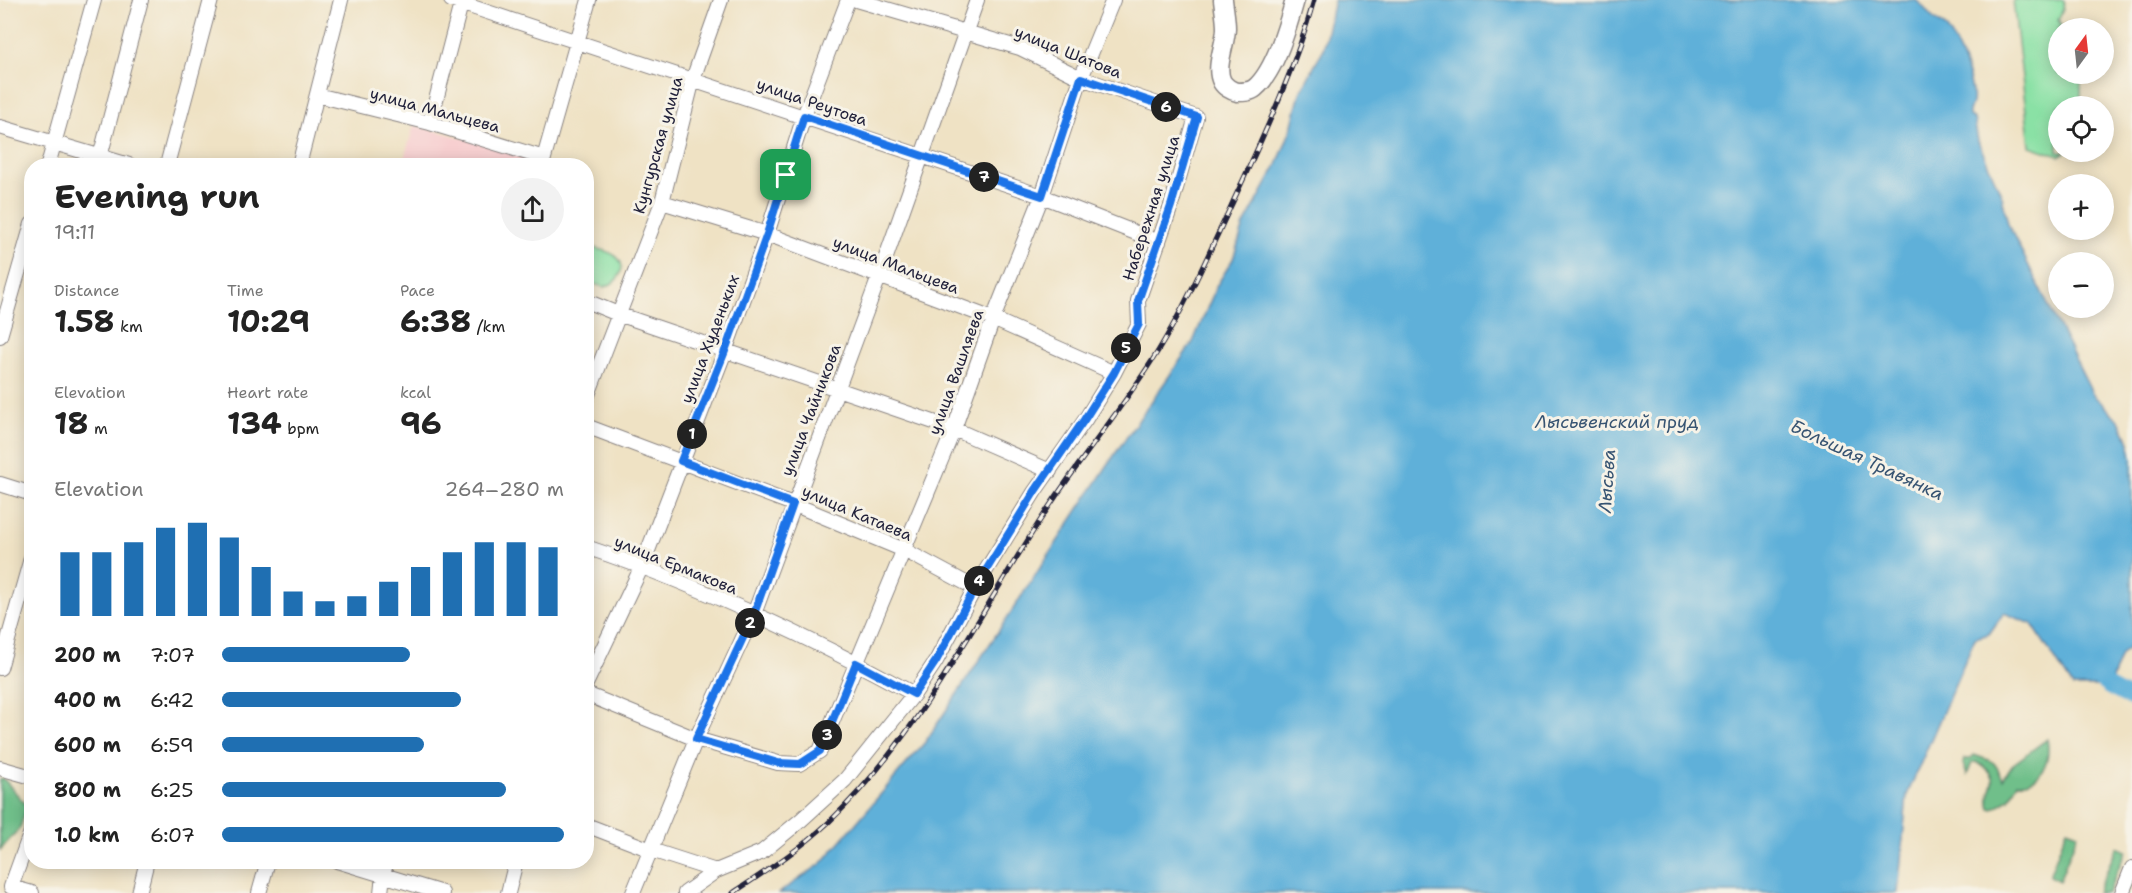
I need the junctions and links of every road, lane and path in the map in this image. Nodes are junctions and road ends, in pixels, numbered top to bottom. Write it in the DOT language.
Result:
graph roads {
  1 [pos="94,0"];
  2 [pos="141,0"];
  3 [pos="211,0"];
  4 [pos="341,0"];
  5 [pos="590,0"];
  6 [pos="721,0"];
  7 [pos="848,0"];
  8 [pos="856,0"];
  9 [pos="977,0"];
  10 [pos="1113,0"];
  11 [pos="1222,0"];
  12 [pos="1295,0"];
  13 [pos="458,1"];
  14 [pos="966,33"];
  15 [pos="578,42"];
  16 [pos="1081,78"];
  17 [pos="693,79"];
  18 [pos="317,95"];
  19 [pos="804,116"];
  20 [pos="1197,117"];
  21 [pos="430,123"];
  22 [pos="0,127"];
  23 [pos="54,143"];
  24 [pos="100,156"];
  25 [pos="921,156"];
  26 [pos="50,158"];
  27 [pos="106,158"];
  28 [pos="169,158"];
  29 [pos="301,158"];
  30 [pos="534,158"];
  31 [pos="544,158"];
  32 [pos="1042,196"];
  33 [pos="662,202"];
  34 [pos="767,234"];
  35 [pos="1159,242"];
  36 [pos="24,252"];
  37 [pos="879,276"];
  38 [pos="594,304"];
  39 [pos="618,314"];
  40 [pos="993,319"];
  41 [pos="0,336"];
  42 [pos="725,351"];
  43 [pos="1114,373"];
  44 [pos="594,378"];
  45 [pos="838,389"];
  46 [pos="594,429"];
  47 [pos="954,429"];
  48 [pos="681,461"];
  49 [pos="1050,471"];
  50 [pos="0,484"];
  51 [pos="24,492"];
  52 [pos="793,504"];
  53 [pos="904,550"];
  54 [pos="594,551"];
  55 [pos="642,566"];
  56 [pos="24,583"];
  57 [pos="975,588"];
  58 [pos="754,614"];
  59 [pos="856,663"];
  60 [pos="594,667"];
  61 [pos="0,668"];
  62 [pos="914,694"];
  63 [pos="594,697"];
  64 [pos="696,739"];
  65 [pos="0,768"];
  66 [pos="24,775"];
  67 [pos="594,828"];
  68 [pos="651,850"];
  69 [pos="24,851"];
  70 [pos="2132,868"];
  71 [pos="145,869"];
  72 [pos="266,869"];
  73 [pos="385,869"];
  74 [pos="387,869"];
  75 [pos="514,869"];
  76 [pos="716,871"];
  77 [pos="32,893"];
  78 [pos="140,893"];
  79 [pos="259,893"];
  80 [pos="381,893"];
  81 [pos="442,893"];
  82 [pos="508,893"];
  83 [pos="633,893"];
  84 [pos="685,893"];
  85 [pos="2122,893"];
  1 -- 23 [label="street"];
  2 -- 24 [label="street"];
  3 -- 28 [label="street"];
  4 -- 18 [label="street"];
  5 -- 15 [label="street"];
  6 -- 17 [label="street, Кунгурская улица"];
  7 -- 19 [label="street, улица Худеньких"];
  8 -- 14 [label="street, улица Шатова"];
  9 -- 14 [label="street, улица Чайникова"];
  10 -- 16 [label="street, улица Вашляева"];
  11 -- 12 [label="main road"];
  13 -- 15 [label="street, улица Реутова"];
  13 -- 21 [label="street"];
  14 -- 16 [label="street, улица Шатова"];
  14 -- 25 [label="street, улица Чайникова"];
  15 -- 17 [label="street, улица Реутова"];
  15 -- 31 [label="street"];
  16 -- 20 [label="street, улица Шатова"];
  16 -- 32 [label="street, улица Вашляева"];
  17 -- 19 [label="street, улица Реутова"];
  17 -- 33 [label="street, Кунгурская улица"];
  18 -- 21 [label="street, улица Мальцева"];
  18 -- 29 [label="street"];
  19 -- 25 [label="street, улица Реутова"];
  19 -- 34 [label="street, улица Худеньких"];
  20 -- 35 [label="street, Набережная улица"];
  21 -- 30 [label="street, улица Мальцева"];
  22 -- 23 [label="street"];
  23 -- 24 [label="street"];
  23 -- 26 [label="street"];
  24 -- 27 [label="street"];
  25 -- 32 [label="street, улица Реутова"];
  25 -- 37 [label="street, улица Чайникова"];
  32 -- 35 [label="street, улица Реутова"];
  32 -- 40 [label="street, улица Вашляева"];
  33 -- 34 [label="street, улица Мальцева"];
  33 -- 39 [label="street, Кунгурская улица"];
  34 -- 37 [label="street, улица Мальцева"];
  34 -- 42 [label="street, улица Худеньких"];
  35 -- 43 [label="street, Набережная улица"];
  36 -- 41 [label="street"];
  37 -- 40 [label="street, улица Мальцева"];
  37 -- 45 [label="street, улица Чайникова"];
  38 -- 39 [label="street"];
  39 -- 42 [label="street"];
  39 -- 44 [label="street, Кунгурская улица"];
  40 -- 43 [label="street, улица Мальцева"];
  40 -- 47 [label="street, улица Вашляева"];
  42 -- 45 [label="street"];
  42 -- 48 [label="street, улица Худеньких"];
  43 -- 49 [label="street, Набережная улица"];
  45 -- 47 [label="street"];
  45 -- 52 [label="street, улица Чайникова"];
  46 -- 48 [label="street, улица Катаева"];
  47 -- 49 [label="street"];
  47 -- 53 [label="street, улица Вашляева"];
  48 -- 52 [label="street, улица Катаева"];
  48 -- 55 [label="street, улица Худеньких"];
  49 -- 57 [label="street, Набережная улица"];
  50 -- 51 [label="street"];
  52 -- 53 [label="street, улица Катаева"];
  52 -- 58 [label="street, улица Чайникова"];
  53 -- 57 [label="street, улица Катаева"];
  53 -- 59 [label="street, улица Вашляева"];
  54 -- 55 [label="street, улица Ермакова"];
  55 -- 58 [label="street, улица Ермакова"];
  55 -- 60 [label="street, улица Худеньких"];
  56 -- 61 [label="street"];
  57 -- 62 [label="street, Набережная улица"];
  58 -- 59 [label="street, улица Ермакова"];
  58 -- 64 [label="street, улица Чайникова"];
  59 -- 62 [label="street, улица Ермакова"];
  59 -- 64 [label="street, улица Вашляева"];
  62 -- 76 [label="street, Набережная улица"];
  63 -- 64 [label="street"];
  64 -- 68 [label="street, улица Чайникова"];
  65 -- 66 [label="street"];
  67 -- 68 [label="street"];
  68 -- 76 [label="street"];
  68 -- 83 [label="street, улица Чайникова"];
  69 -- 77 [label="street"];
  70 -- 85 [label="street"];
  71 -- 78 [label="street"];
  72 -- 79 [label="street"];
  73 -- 80 [label="street"];
  74 -- 81 [label="street"];
  75 -- 82 [label="street"];
  76 -- 84 [label="street, Набережная улица"];
}
